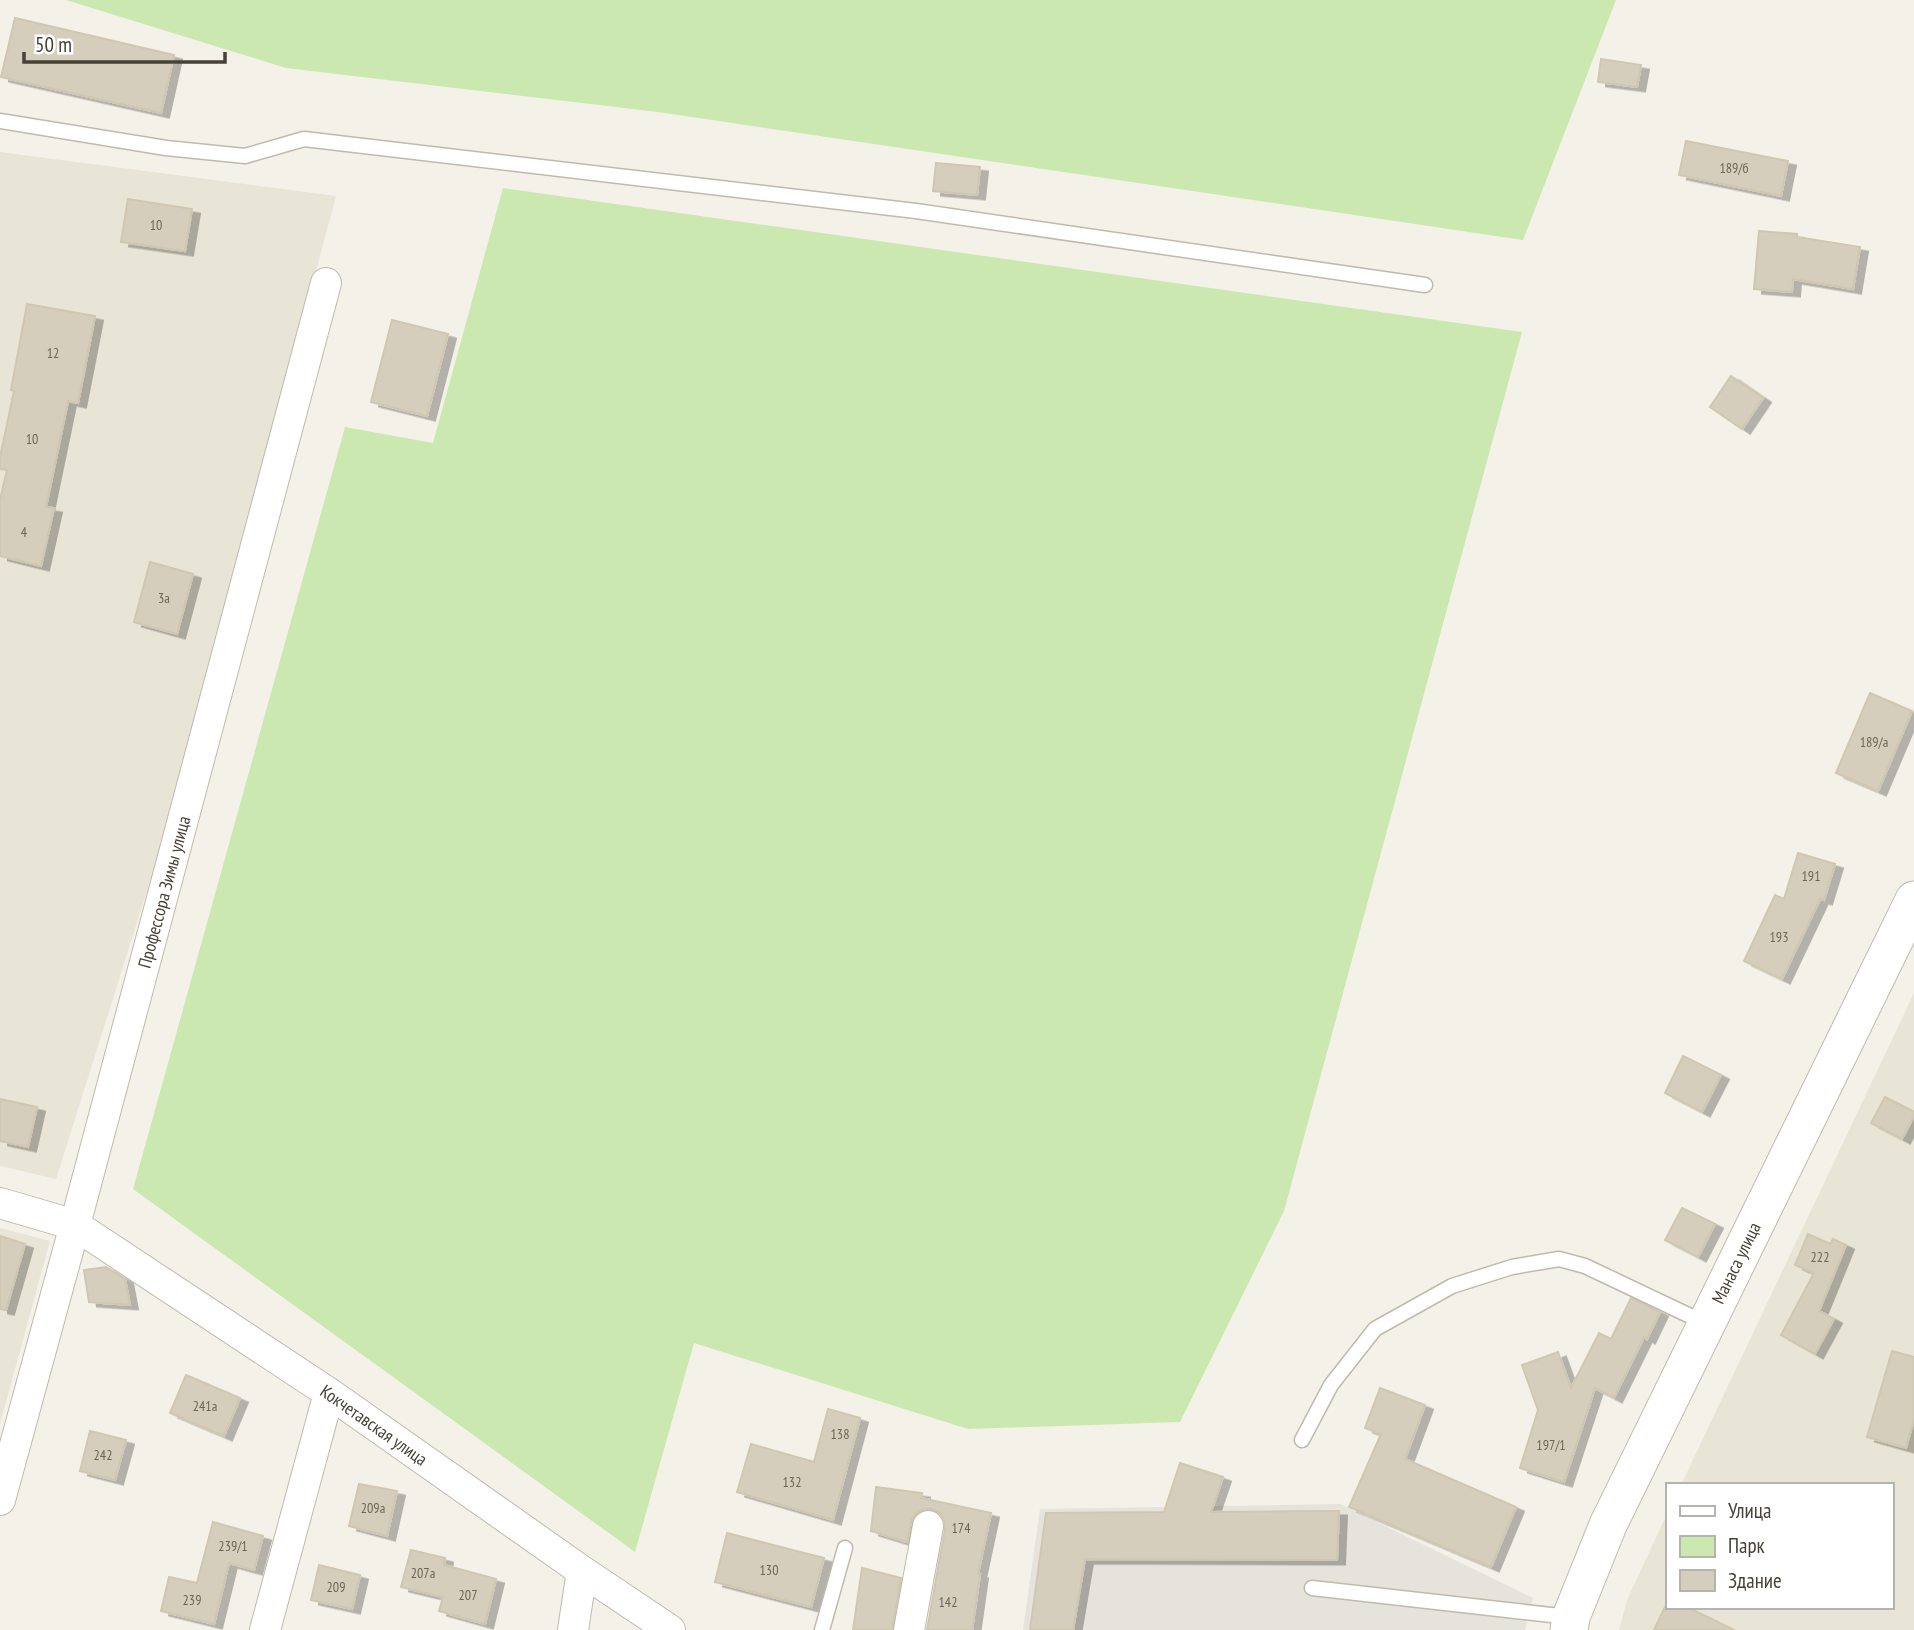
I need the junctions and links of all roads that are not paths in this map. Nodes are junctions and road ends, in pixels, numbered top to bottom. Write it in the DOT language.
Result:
graph roads {
  1 [pos="0,121"];
  2 [pos="326,282"];
  3 [pos="1425,285"];
  4 [pos="1914,901"];
  5 [pos="0,1203"];
  6 [pos="75,1225"];
  7 [pos="1707,1324"];
  8 [pos="329,1393"];
  9 [pos="1302,1440"];
  10 [pos="0,1500"];
  11 [pos="928,1526"];
  12 [pos="845,1548"];
  13 [pos="582,1571"];
  14 [pos="1312,1588"];
  15 [pos="1570,1624"];
  16 [pos="265,1630"];
  17 [pos="573,1630"];
  18 [pos="670,1630"];
  19 [pos="822,1630"];
  20 [pos="909,1630"];
  1 -- 3 [label="lane"];
  2 -- 6 [label="street, Профессора Зимы улица"];
  4 -- 7 [label="street, Манаса улица"];
  5 -- 6 [label="street, Кокчетавская улица"];
  6 -- 8 [label="street, Кокчетавская улица"];
  6 -- 10 [label="street, Профессора Зимы улица"];
  7 -- 9 [label="lane"];
  7 -- 15 [label="street, Манаса улица"];
  8 -- 13 [label="street, Кокчетавская улица"];
  8 -- 16 [label="street"];
  11 -- 20 [label="street"];
  12 -- 19 [label="lane"];
  13 -- 17 [label="street"];
  13 -- 18 [label="street, Кокчетавская улица"];
  14 -- 15 [label="lane"];
}
